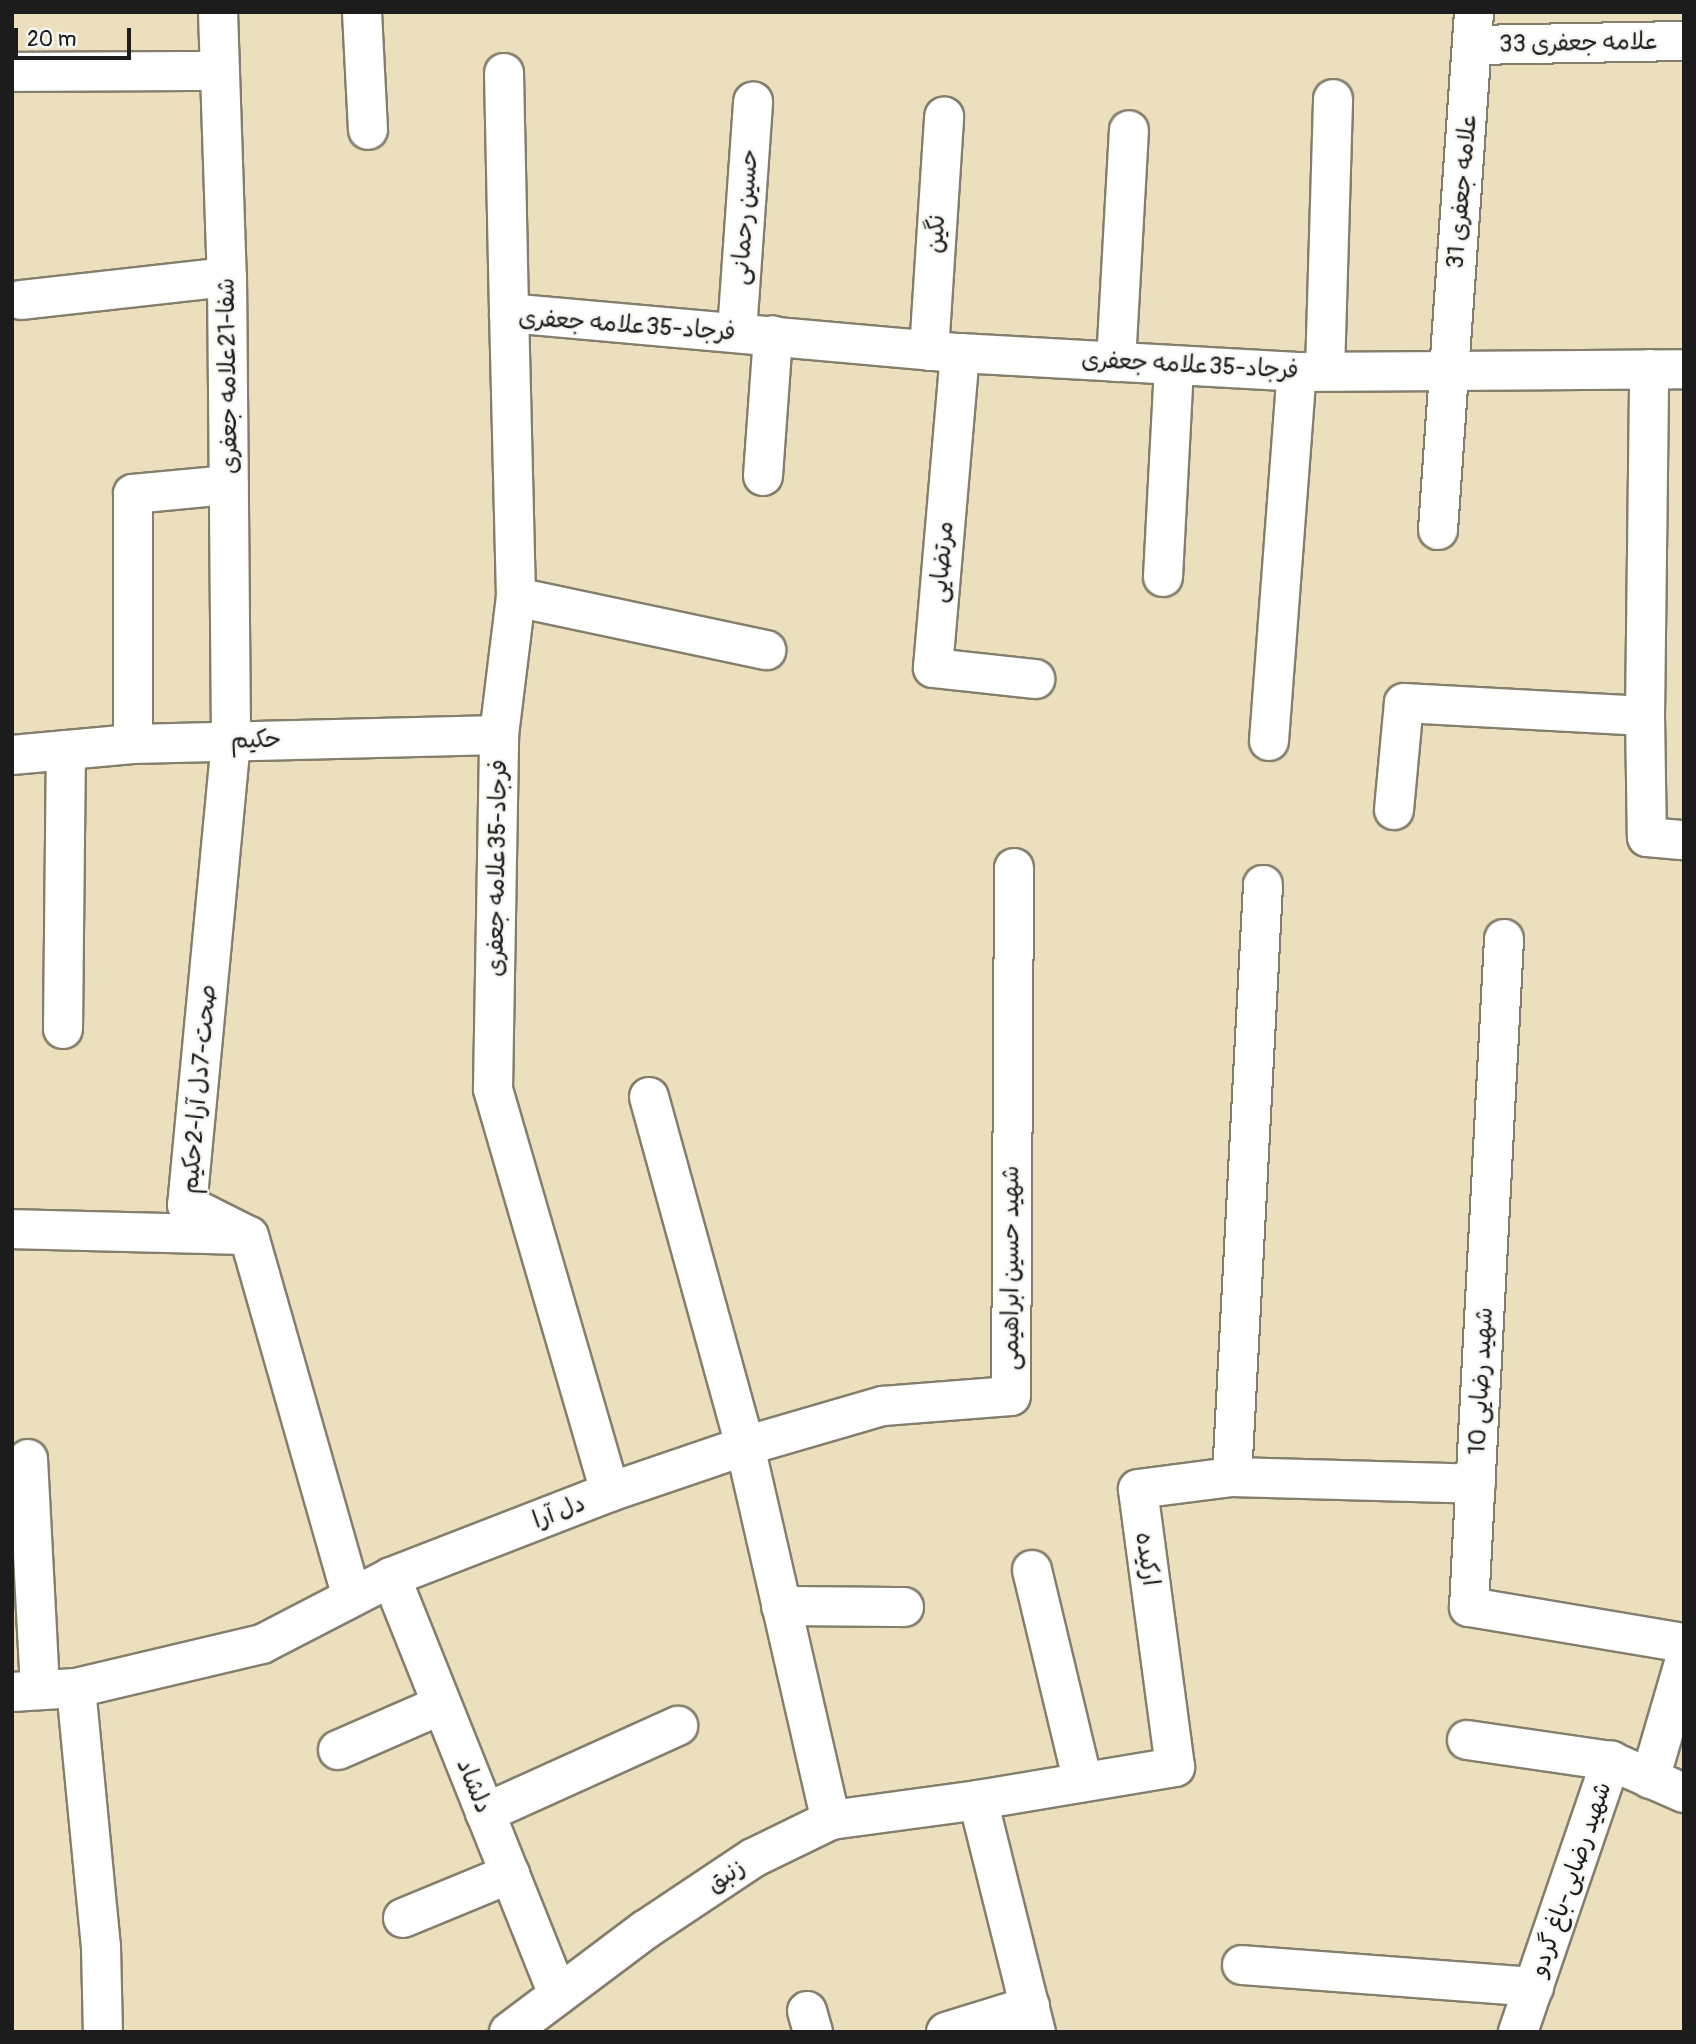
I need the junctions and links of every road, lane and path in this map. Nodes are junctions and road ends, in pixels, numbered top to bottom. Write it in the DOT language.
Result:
graph roads {
  1 [pos="218,12"];
  2 [pos="362,12"];
  3 [pos="1474,29"];
  4 [pos="1684,41"];
  5 [pos="220,71"];
  6 [pos="12,72"];
  7 [pos="504,73"];
  8 [pos="1333,99"];
  9 [pos="753,102"];
  10 [pos="944,116"];
  11 [pos="368,130"];
  12 [pos="1129,130"];
  13 [pos="227,277"];
  14 [pos="21,300"];
  15 [pos="509,313"];
  16 [pos="755,334"];
  17 [pos="945,352"];
  18 [pos="1116,362"];
  19 [pos="1174,365"];
  20 [pos="1666,369"];
  21 [pos="1447,370"];
  22 [pos="1311,371"];
  23 [pos="763,476"];
  24 [pos="229,485"];
  25 [pos="1438,530"];
  26 [pos="1163,577"];
  27 [pos="516,597"];
  28 [pos="766,650"];
  29 [pos="1035,679"];
  30 [pos="1645,716"];
  31 [pos="499,735"];
  32 [pos="231,741"];
  33 [pos="1269,741"];
  34 [pos="133,744"];
  35 [pos="66,750"];
  36 [pos="12,755"];
  37 [pos="1394,810"];
  38 [pos="1684,840"];
  39 [pos="1014,868"];
  40 [pos="1263,885"];
  41 [pos="1504,939"];
  42 [pos="63,1029"];
  43 [pos="649,1097"];
  44 [pos="12,1229"];
  45 [pos="249,1236"];
  46 [pos="744,1446"];
  47 [pos="28,1459"];
  48 [pos="1232,1476"];
  49 [pos="1476,1484"];
  50 [pos="610,1492"];
  51 [pos="1032,1570"];
  52 [pos="391,1577"];
  53 [pos="352,1597"];
  54 [pos="781,1606"];
  55 [pos="904,1607"];
  56 [pos="1684,1643"];
  57 [pos="1684,1663"];
  58 [pos="43,1690"];
  59 [pos="441,1704"];
  60 [pos="678,1726"];
  61 [pos="1467,1740"];
  62 [pos="338,1750"];
  63 [pos="1611,1761"];
  64 [pos="1083,1782"];
  65 [pos="1667,1786"];
  66 [pos="978,1800"];
  67 [pos="485,1813"];
  68 [pos="831,1820"];
  69 [pos="510,1874"];
  70 [pos="403,1918"];
  71 [pos="1242,1965"];
  72 [pos="1534,1987"];
  73 [pos="558,1995"];
  74 [pos="1033,2019"];
  75 [pos="103,2032"];
  76 [pos="509,2032"];
  77 [pos="946,2032"];
  78 [pos="1518,2032"];
  1 -- 5 [label="street, شفا-21علامه جعفری"];
  2 -- 11 [label="street"];
  3 -- 4 [label="street, علامه جعفری 33"];
  3 -- 21 [label="street, علامه جعفری 31"];
  5 -- 6 [label="street"];
  5 -- 13 [label="street, شفا-21علامه جعفری"];
  7 -- 15 [label="street"];
  8 -- 22 [label="street"];
  9 -- 16 [label="street, حسین رحمانی"];
  10 -- 17 [label="street, نگین"];
  12 -- 18 [label="street"];
  13 -- 14 [label="street"];
  13 -- 24 [label="street, شفا-21علامه جعفری"];
  15 -- 16 [label="street, فرجاد-35علامه جعفری"];
  15 -- 27 [label="street, فرجاد-35علامه جعفری"];
  16 -- 17 [label="street, فرجاد-35علامه جعفری"];
  16 -- 23 [label="street, حسین رحمانی"];
  17 -- 18 [label="street, فرجاد-35علامه جعفری"];
  17 -- 29 [label="street, مرتضایی"];
  18 -- 19 [label="street, فرجاد-35علامه جعفری"];
  19 -- 22 [label="street, فرجاد-35علامه جعفری"];
  19 -- 26 [label="street"];
  20 -- 21 [label="street, فرجاد-35علامه جعفری"];
  20 -- 30 [label="street"];
  21 -- 22 [label="street, فرجاد-35علامه جعفری"];
  21 -- 25 [label="street, علامه جعفری 31"];
  22 -- 33 [label="street"];
  24 -- 32 [label="street, شفا-21علامه جعفری"];
  24 -- 34 [label="street"];
  27 -- 28 [label="street"];
  27 -- 31 [label="street, فرجاد-35علامه جعفری"];
  30 -- 37 [label="street"];
  30 -- 38 [label="street"];
  31 -- 32 [label="street, حکیم"];
  31 -- 50 [label="street, فرجاد-35علامه جعفری"];
  32 -- 34 [label="street, حکیم"];
  32 -- 45 [label="street, صحت-7دل آرا-2حکیم"];
  34 -- 35 [label="street, حکیم"];
  35 -- 36 [label="street, حکیم"];
  35 -- 42 [label="street"];
  39 -- 46 [label="street, شهید حسین ابراهیمی"];
  40 -- 48 [label="street"];
  41 -- 49 [label="street, شهید رضایی 10"];
  43 -- 46 [label="street"];
  44 -- 45 [label="street"];
  45 -- 53 [label="street"];
  46 -- 50 [label="street, دل آرا"];
  46 -- 54 [label="street"];
  47 -- 58 [label="street"];
  48 -- 49 [label="street, ارکیده"];
  48 -- 64 [label="street, ارکیده"];
  49 -- 56 [label="street, شهید رضایی 10"];
  50 -- 52 [label="street, دل آرا"];
  51 -- 64 [label="street"];
  52 -- 53 [label="street, دل آرا"];
  52 -- 59 [label="street, دلشاد"];
  53 -- 58 [label="street, دل آرا"];
  54 -- 55 [label="street"];
  54 -- 68 [label="street"];
  57 -- 65 [label="street"];
  58 -- 75 [label="street"];
  59 -- 62 [label="street"];
  59 -- 67 [label="street, دلشاد"];
  60 -- 67 [label="street"];
  61 -- 63 [label="street"];
  63 -- 65 [label="street, شهید رضایی-باغ گردو"];
  63 -- 72 [label="street, شهید رضایی-باغ گردو"];
  64 -- 66 [label="street, ارکیده"];
  66 -- 68 [label="street, زنبق"];
  66 -- 74 [label="street"];
  67 -- 69 [label="street, دلشاد"];
  68 -- 73 [label="street, زنبق"];
  69 -- 70 [label="street"];
  69 -- 73 [label="street, دلشاد"];
  71 -- 72 [label="street"];
  72 -- 78 [label="street, شهید رضایی-باغ گردو"];
  73 -- 76 [label="street, زنبق"];
  74 -- 77 [label="street"];
}
